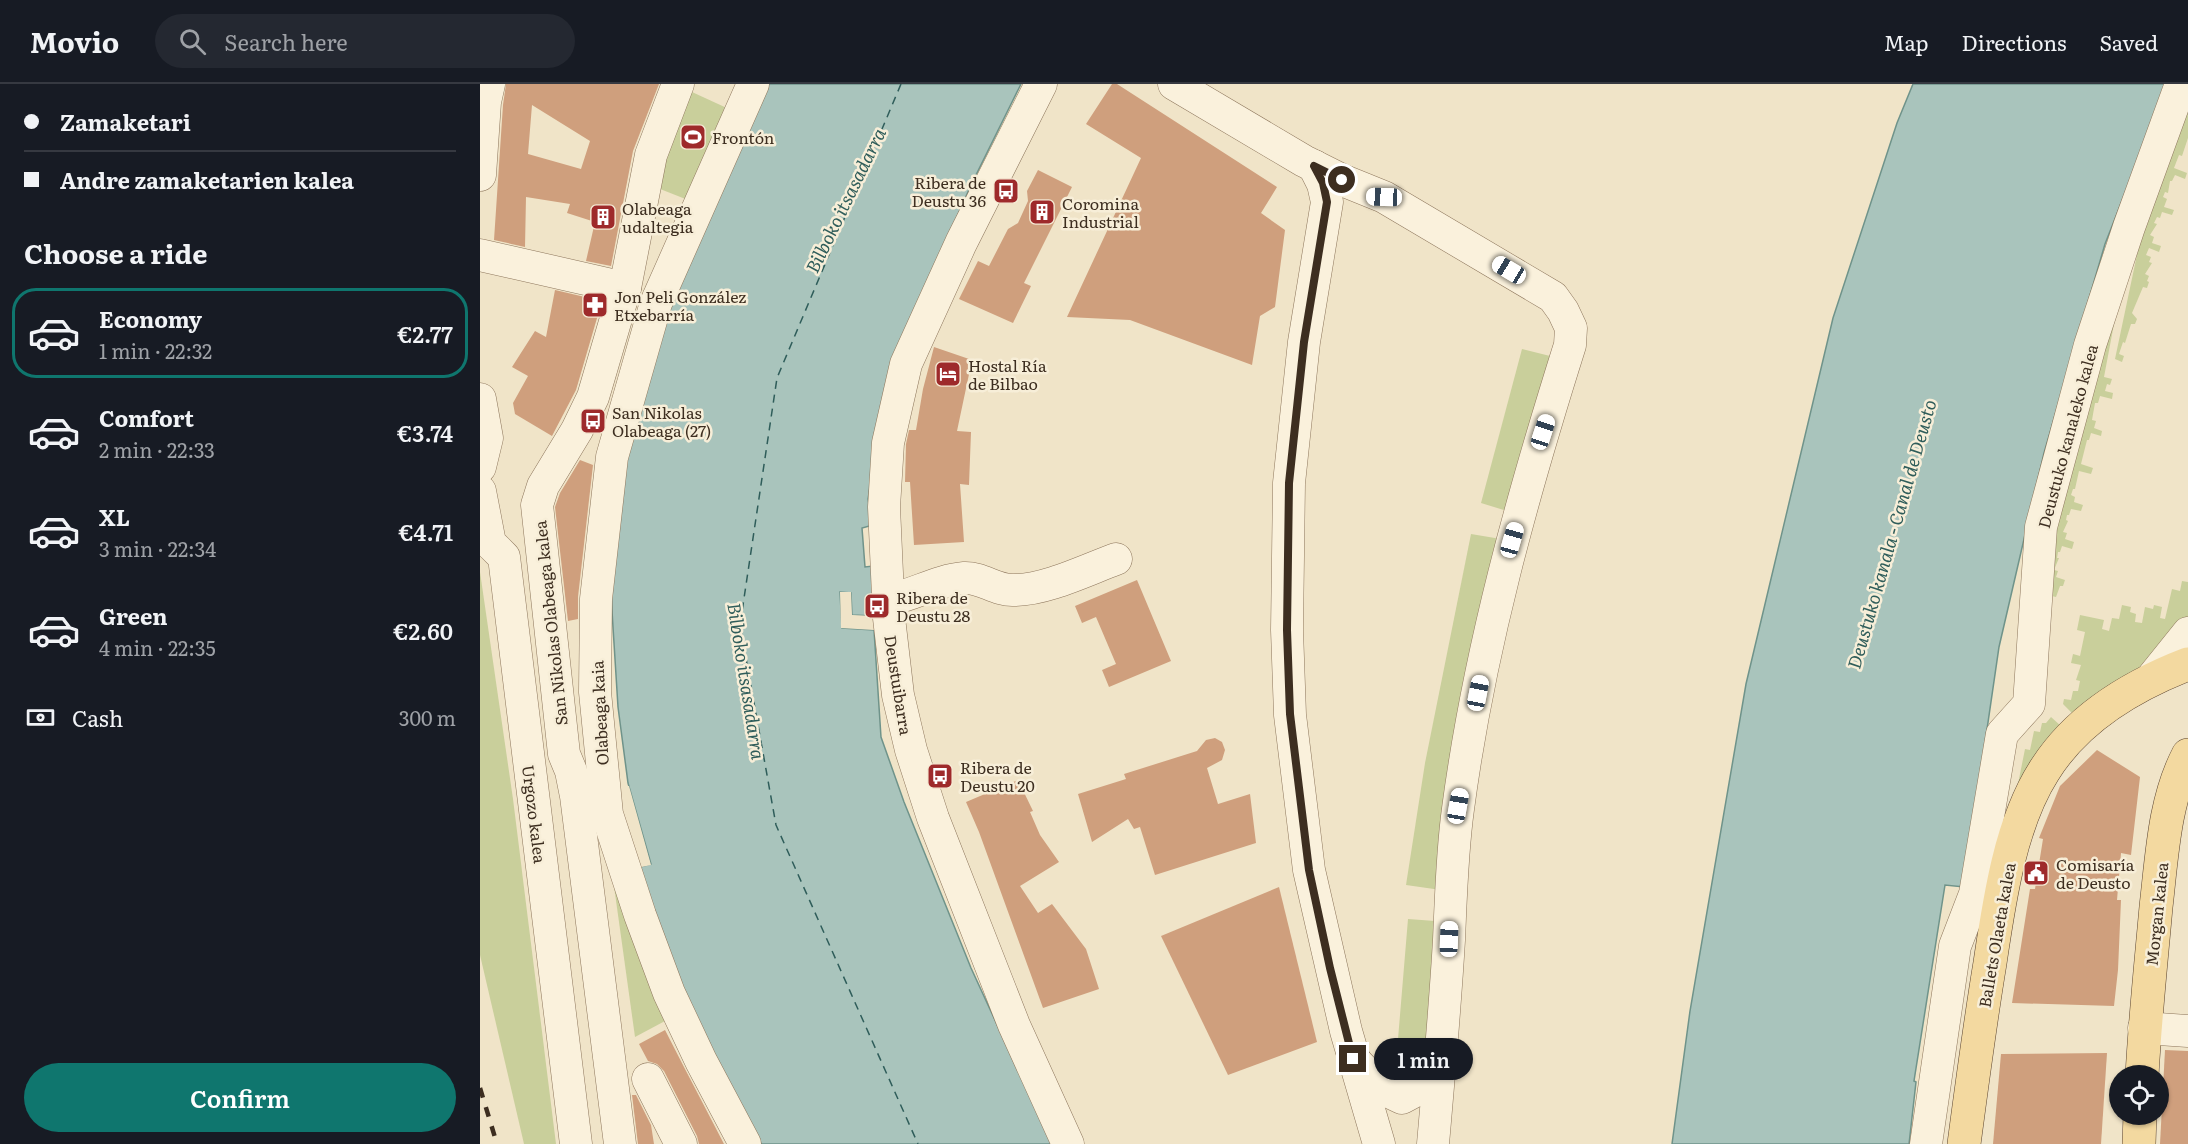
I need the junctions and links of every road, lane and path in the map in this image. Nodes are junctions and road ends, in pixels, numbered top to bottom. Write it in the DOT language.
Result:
graph roads {
  1 [pos="489,84"];
  2 [pos="678,84"];
  3 [pos="753,84"];
  4 [pos="1041,84"];
  5 [pos="1174,84"];
  6 [pos="2181,84"];
  7 [pos="1314,166"];
  8 [pos="480,175"];
  9 [pos="1384,197"];
  10 [pos="1327,202"];
  11 [pos="480,255"];
  12 [pos="625,288"];
  13 [pos="480,399"];
  14 [pos="480,467"];
  15 [pos="480,491"];
  16 [pos="1116,560"];
  17 [pos="888,600"];
  18 [pos="2188,633"];
  19 [pos="2188,664"];
  20 [pos="2151,679"];
  21 [pos="2188,755"];
  22 [pos="607,814"];
  23 [pos="2144,1028"];
  24 [pos="2188,1031"];
  25 [pos="1353,1059"];
  26 [pos="2142,1065"];
  27 [pos="1440,1068"];
  28 [pos="610,1077"];
  29 [pos="648,1079"];
  30 [pos="2140,1125"];
  31 [pos="576,1144"];
  32 [pos="620,1144"];
  33 [pos="681,1144"];
  34 [pos="745,1144"];
  35 [pos="1068,1144"];
  36 [pos="1379,1144"];
  37 [pos="1433,1144"];
  38 [pos="1926,1144"];
  39 [pos="1964,1144"];
  40 [pos="2139,1144"];
  1 -- 8 [label="street"];
  2 -- 12 [label="street, San Nikolas Olabeaga kalea"];
  3 -- 22 [label="street, Olabeaga kaia"];
  4 -- 17 [label="street, Deustuibarra"];
  5 -- 7 [label="street"];
  6 -- 38 [label="street, Deustuko kanaleko kalea"];
  7 -- 9 [label="street"];
  7 -- 10 [label="street"];
  9 -- 10 [label="street"];
  9 -- 27 [label="street"];
  10 -- 25 [label="street"];
  11 -- 12 [label="street"];
  12 -- 28 [label="street, San Nikolas Olabeaga kalea"];
  13 -- 14 [label="street"];
  15 -- 31 [label="street, Urgozo kalea"];
  16 -- 17 [label="street"];
  17 -- 35 [label="street, Deustuibarra"];
  18 -- 20 [label="street"];
  19 -- 20 [label="main road, Ballets Olaeta kalea"];
  20 -- 39 [label="main road, Ballets Olaeta kalea"];
  21 -- 23 [label="main road, Morgan kalea"];
  22 -- 28 [label="street, San Nikolas Olabeaga kalea"];
  22 -- 34 [label="street, Olabeaga kaia"];
  23 -- 24 [label="street"];
  23 -- 26 [label="main road, Morgan kalea"];
  25 -- 27 [label="street"];
  25 -- 36 [label="street"];
  27 -- 37 [label="street"];
  28 -- 32 [label="street, San Nikolas Olabeaga kalea"];
  29 -- 33 [label="street"];
  30 -- 40 [label="main road"];
}
